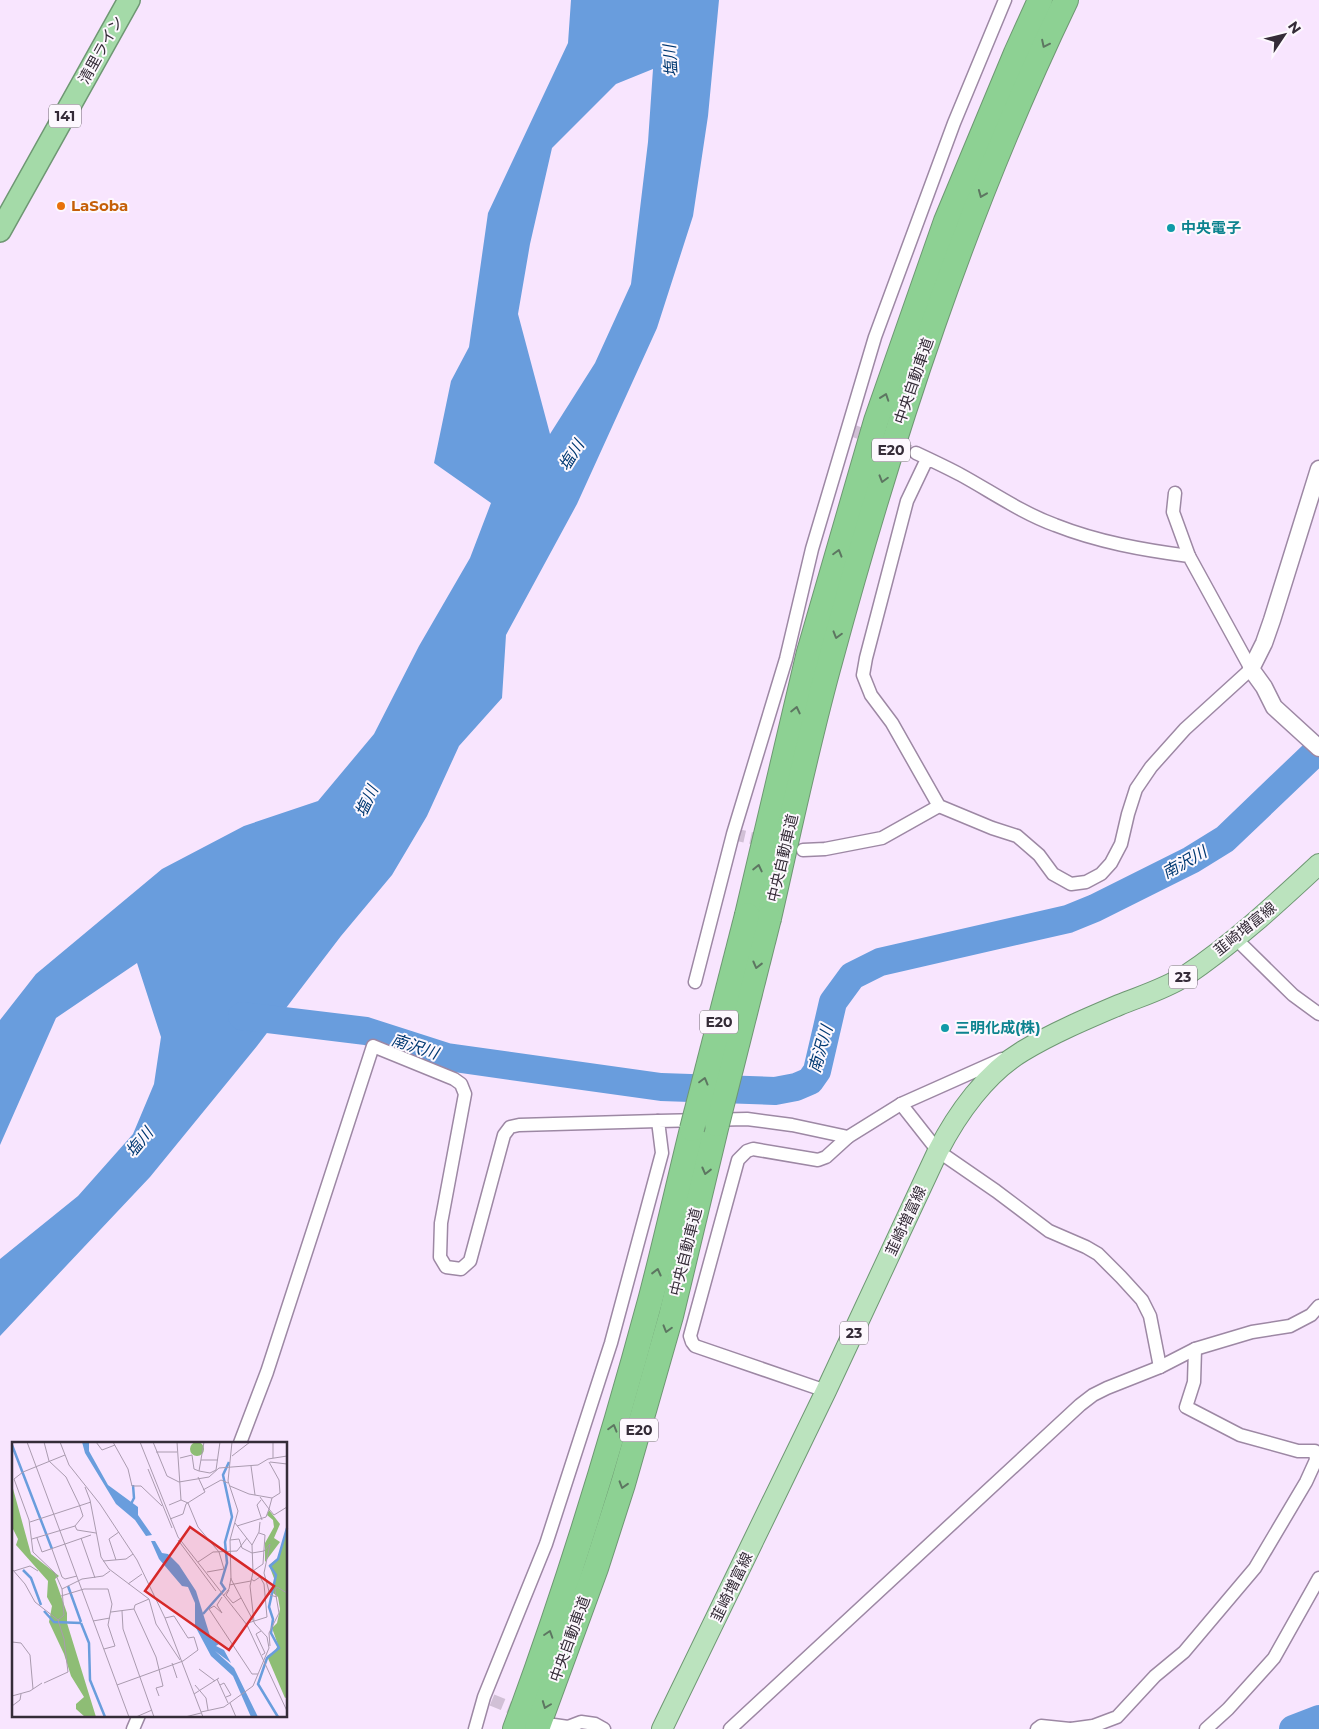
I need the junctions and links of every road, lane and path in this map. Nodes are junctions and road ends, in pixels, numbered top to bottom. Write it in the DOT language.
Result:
graph roads {
  1 [pos="128,0"];
  2 [pos="1005,0"];
  3 [pos="1040,0"];
  4 [pos="1066,0"];
  5 [pos="0,231"];
  6 [pos="1319,469"];
  7 [pos="1175,493"];
  8 [pos="1189,556"];
  9 [pos="1251,669"];
  10 [pos="1319,748"];
  11 [pos="939,806"];
  12 [pos="803,850"];
  13 [pos="1319,864"];
  14 [pos="758,916"];
  15 [pos="1235,938"];
  16 [pos="695,982"];
  17 [pos="1319,1014"];
  18 [pos="1022,1051"];
  19 [pos="901,1104"];
  20 [pos="658,1122"];
  21 [pos="848,1137"];
  22 [pos="938,1151"];
  23 [pos="1319,1306"];
  24 [pos="1195,1349"];
  25 [pos="1160,1367"];
  26 [pos="826,1391"];
  27 [pos="240,1442"];
  28 [pos="1319,1578"];
  29 [pos="139,1716"];
  30 [pos="546,1727"];
  31 [pos="133,1729"];
  32 [pos="475,1729"];
  33 [pos="515,1729"];
  34 [pos="604,1729"];
  35 [pos="662,1729"];
  36 [pos="730,1729"];
  37 [pos="1038,1729"];
  38 [pos="1070,1729"];
  39 [pos="1206,1729"];
  1 -- 5 [label="highway, 清里ライン / 141"];
  2 -- 16 [label="street"];
  14 -- 3 [label="highway, 中央自動車道 / E20, one-way"];
  4 -- 14 [label="highway, 中央自動車道 / E20, one-way"];
  6 -- 9 [label="street"];
  7 -- 8 [label="street"];
  8 -- 9 [label="street"];
  8 -- 11 [label="street"];
  9 -- 10 [label="street"];
  9 -- 11 [label="street"];
  11 -- 12 [label="street"];
  13 -- 15 [label="main road, 韮崎増富線 / 23"];
  14 -- 30 [label="highway, 中央自動車道 / E20, one-way, bridge"];
  33 -- 14 [label="highway, 中央自動車道 / E20, one-way, bridge"];
  15 -- 17 [label="street"];
  15 -- 18 [label="main road, 韮崎増富線 / 23"];
  18 -- 19 [label="street"];
  18 -- 22 [label="main road, 韮崎増富線 / 23"];
  19 -- 21 [label="street"];
  19 -- 22 [label="street"];
  20 -- 21 [label="street"];
  20 -- 27 [label="street"];
  20 -- 32 [label="street"];
  21 -- 26 [label="street"];
  22 -- 25 [label="street"];
  22 -- 26 [label="main road, 韮崎増富線 / 23"];
  23 -- 24 [label="street"];
  24 -- 25 [label="street"];
  24 -- 38 [label="street"];
  25 -- 36 [label="street"];
  26 -- 35 [label="main road, 韮崎増富線 / 23"];
  28 -- 39 [label="street"];
  29 -- 31 [label="street"];
  30 -- 34 [label="street"];
  37 -- 38 [label="street"];
}
